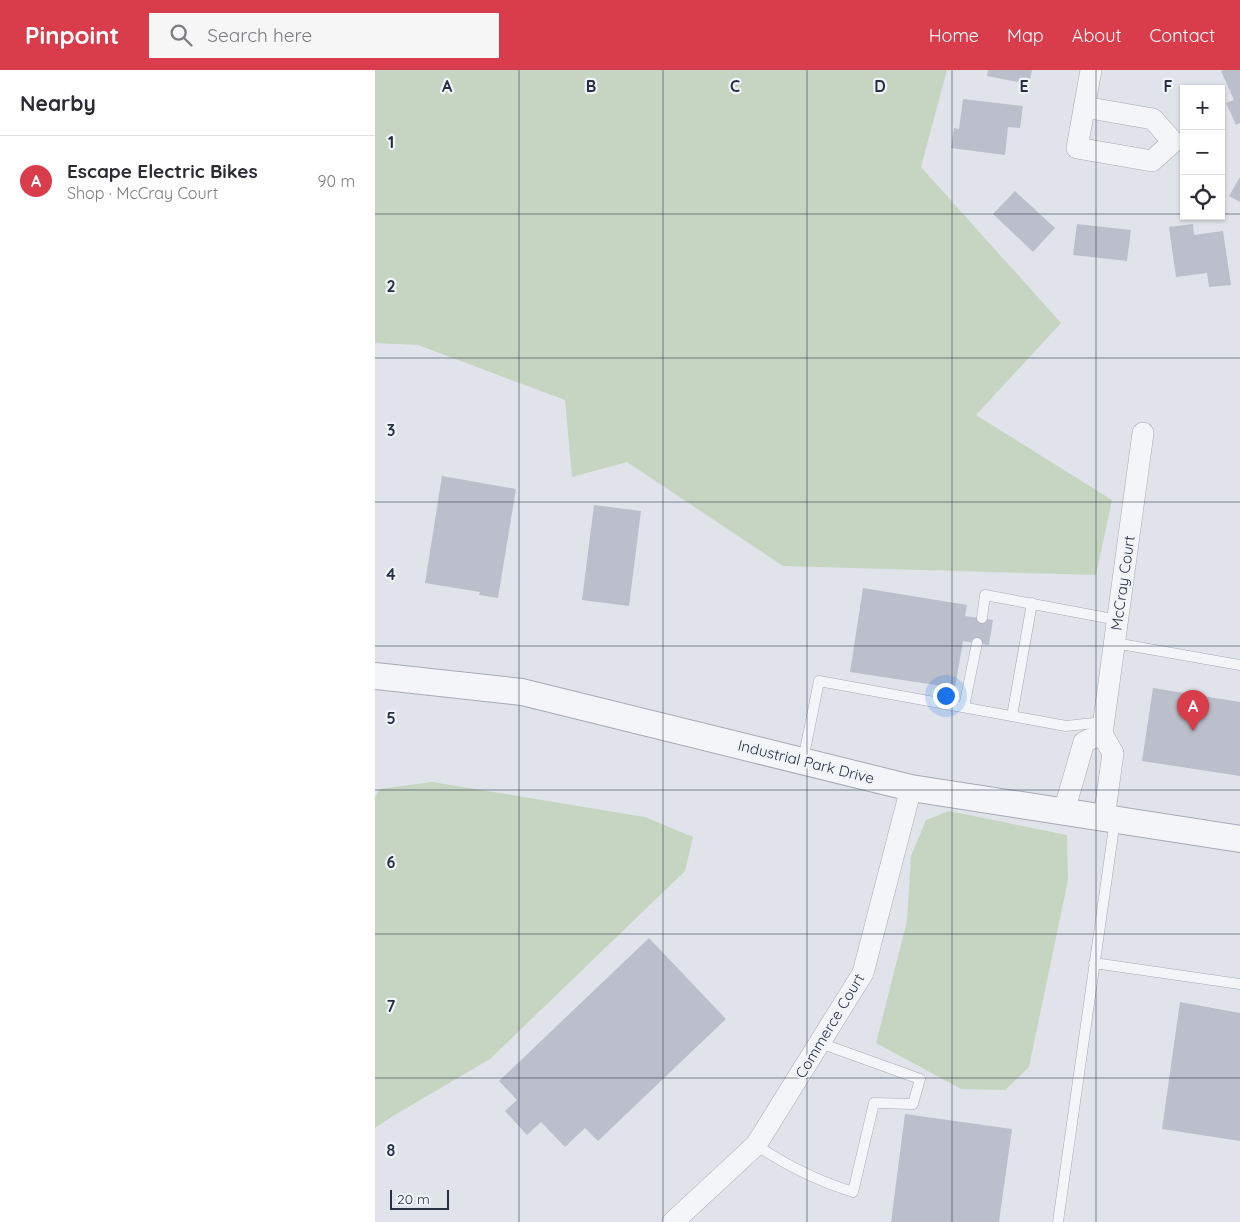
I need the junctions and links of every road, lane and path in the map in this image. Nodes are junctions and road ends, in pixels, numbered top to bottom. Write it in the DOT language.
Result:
graph roads {
  1 [pos="1091,70"];
  2 [pos="1084,107"];
  3 [pos="1143,433"];
  4 [pos="1032,603"];
  5 [pos="982,618"];
  6 [pos="1118,620"];
  7 [pos="977,643"];
  8 [pos="1115,643"];
  9 [pos="1240,665"];
  10 [pos="375,676"];
  11 [pos="964,707"];
  12 [pos="1012,716"];
  13 [pos="1103,728"];
  14 [pos="803,761"];
  15 [pos="911,788"];
  16 [pos="1064,812"];
  17 [pos="1109,818"];
  18 [pos="1240,839"];
  19 [pos="1094,963"];
  20 [pos="1240,984"];
  21 [pos="820,1043"];
  22 [pos="757,1146"];
  23 [pos="673,1222"];
  24 [pos="1058,1222"];
  1 -- 2 [label="street"];
  3 -- 6 [label="street, McCray Court"];
  4 -- 5 [label="lane"];
  4 -- 6 [label="lane"];
  4 -- 12 [label="lane"];
  6 -- 8 [label="street, McCray Court"];
  7 -- 11 [label="lane"];
  8 -- 9 [label="lane"];
  8 -- 13 [label="street, McCray Court"];
  10 -- 14 [label="street, Industrial Park Drive"];
  11 -- 12 [label="lane"];
  11 -- 14 [label="lane"];
  12 -- 13 [label="lane"];
  13 -- 16 [label="street"];
  13 -- 17 [label="street"];
  14 -- 15 [label="street, Industrial Park Drive"];
  15 -- 16 [label="street, Industrial Park Drive"];
  15 -- 21 [label="street, Commerce Court"];
  16 -- 17 [label="street, Industrial Park Drive"];
  17 -- 18 [label="street, Industrial Park Drive"];
  17 -- 19 [label="lane"];
  19 -- 20 [label="lane"];
  19 -- 24 [label="lane"];
  21 -- 22 [label="street, Commerce Court"];
  21 -- 22 [label="lane"];
  22 -- 23 [label="street, Commerce Court"];
}
